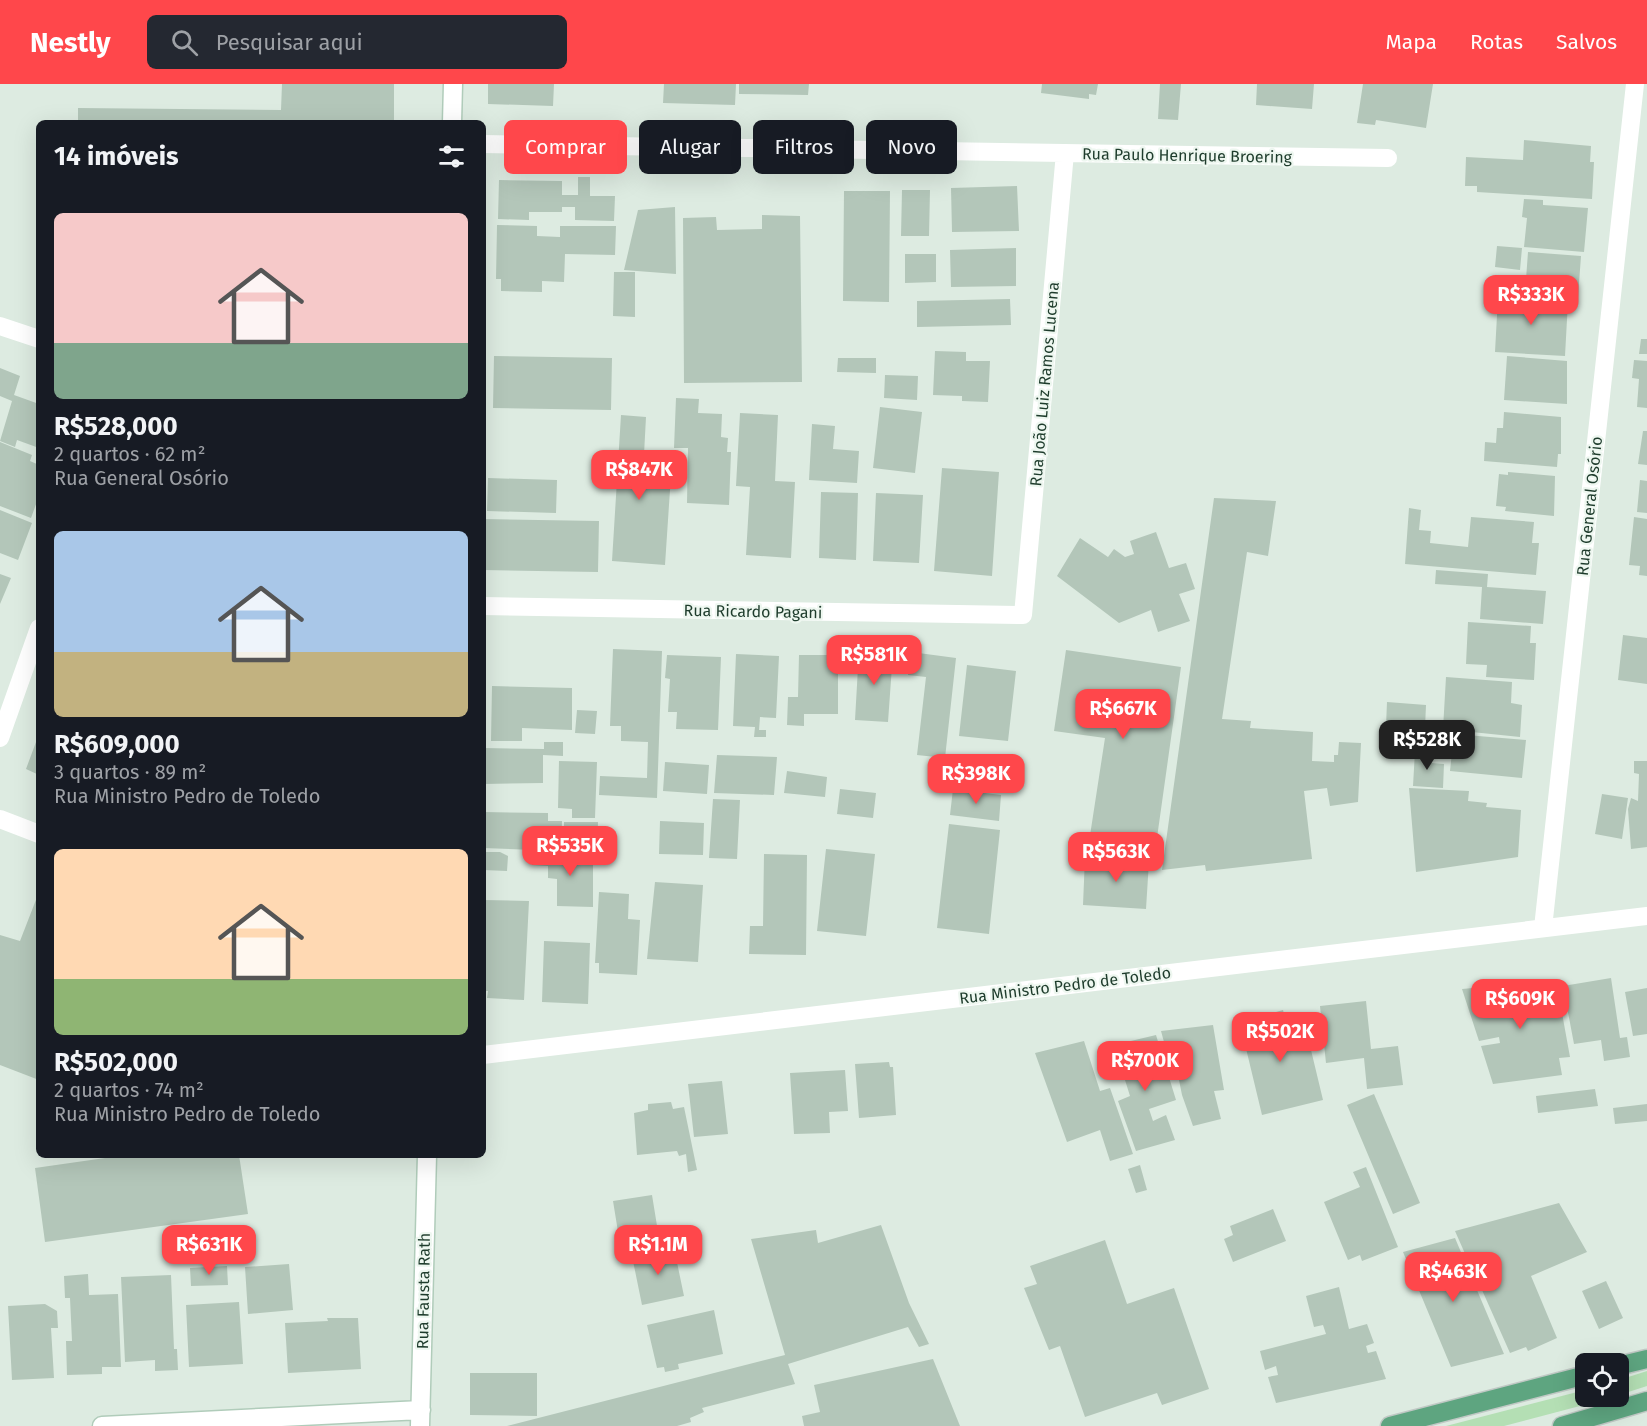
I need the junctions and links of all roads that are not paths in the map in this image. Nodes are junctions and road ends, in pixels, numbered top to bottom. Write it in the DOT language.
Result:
graph roads {
  1 [pos="453,84"];
  2 [pos="1635,84"];
  3 [pos="452,120"];
  4 [pos="486,144"];
  5 [pos="1065,153"];
  6 [pos="1388,158"];
  7 [pos="0,326"];
  8 [pos="36,338"];
  9 [pos="486,606"];
  10 [pos="1023,615"];
  11 [pos="36,636"];
  12 [pos="0,738"];
  13 [pos="0,819"];
  14 [pos="36,833"];
  15 [pos="1647,916"];
  16 [pos="1543,928"];
  17 [pos="486,1055"];
  18 [pos="427,1158"];
  19 [pos="1647,1359"];
  20 [pos="1629,1363"];
  21 [pos="1575,1378"];
  22 [pos="1647,1401"];
  23 [pos="420,1418"];
  24 [pos="102,1426"];
  25 [pos="1390,1426"];
  26 [pos="1562,1426"];
  1 -- 3 [label="street"];
  2 -- 16 [label="street, Rua General Osório"];
  4 -- 5 [label="street, Rua Paulo Henrique Broering"];
  5 -- 6 [label="street, Rua Paulo Henrique Broering"];
  5 -- 10 [label="street, Rua João Luiz Ramos Lucena"];
  7 -- 8 [label="street"];
  9 -- 10 [label="street, Rua Ricardo Pagani"];
  11 -- 12 [label="street"];
  13 -- 14 [label="street"];
  15 -- 16 [label="street, Rua Ministro Pedro de Toledo"];
  16 -- 17 [label="street, Rua Ministro Pedro de Toledo"];
  18 -- 23 [label="street, Rua Fausta Rath"];
  19 -- 20 [label="main road"];
  21 -- 25 [label="main road"];
  22 -- 26 [label="main road"];
  23 -- 24 [label="street"];
}
